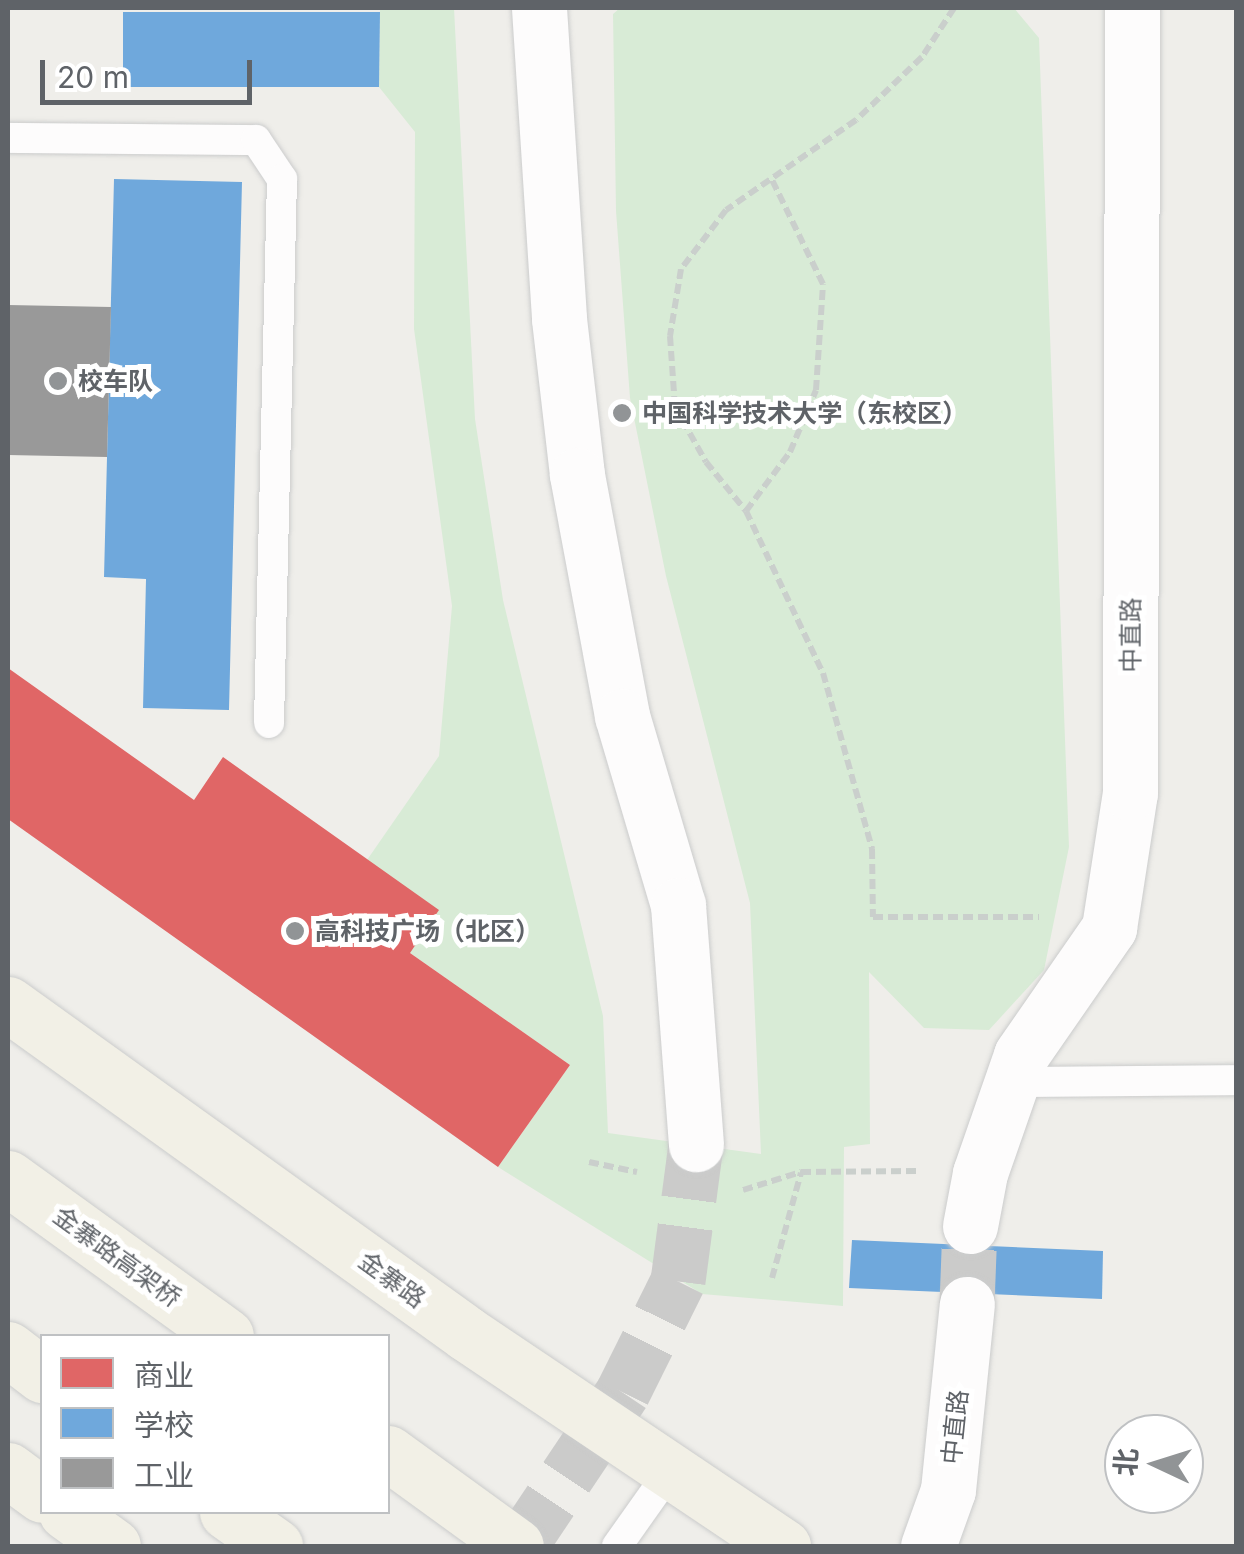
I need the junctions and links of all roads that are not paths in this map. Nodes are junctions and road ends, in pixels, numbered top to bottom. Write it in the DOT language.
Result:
graph roads {
  1 [pos="539,8"];
  2 [pos="1132,8"];
  3 [pos="8,138"];
  4 [pos="269,724"];
  5 [pos="8,1004"];
  6 [pos="1236,1080"];
  7 [pos="1011,1082"];
  8 [pos="696,1144"];
  9 [pos="8,1178"];
  10 [pos="970,1226"];
  11 [pos="967,1304"];
  12 [pos="223,1334"];
  13 [pos="8,1348"];
  14 [pos="40,1372"];
  15 [pos="390,1454"];
  16 [pos="8,1470"];
  17 [pos="668,1474"];
  18 [pos="40,1494"];
  19 [pos="69,1514"];
  20 [pos="231,1514"];
  21 [pos="114,1546"];
  22 [pos="275,1546"];
  23 [pos="516,1546"];
  24 [pos="617,1546"];
  25 [pos="783,1546"];
  26 [pos="928,1546"];
  1 -- 8 [label="street"];
  2 -- 7 [label="street, 中直路"];
  3 -- 4 [label="lane"];
  5 -- 17 [label="highway, 金寨路"];
  6 -- 7 [label="lane"];
  7 -- 10 [label="street, 中直路"];
  9 -- 12 [label="highway, 金寨路高架桥"];
  11 -- 26 [label="street, 中直路"];
  13 -- 14 [label="highway"];
  15 -- 23 [label="highway"];
  16 -- 18 [label="highway"];
  17 -- 24 [label="lane"];
  17 -- 25 [label="highway, 金寨路"];
  19 -- 21 [label="highway"];
  20 -- 22 [label="highway"];
}
